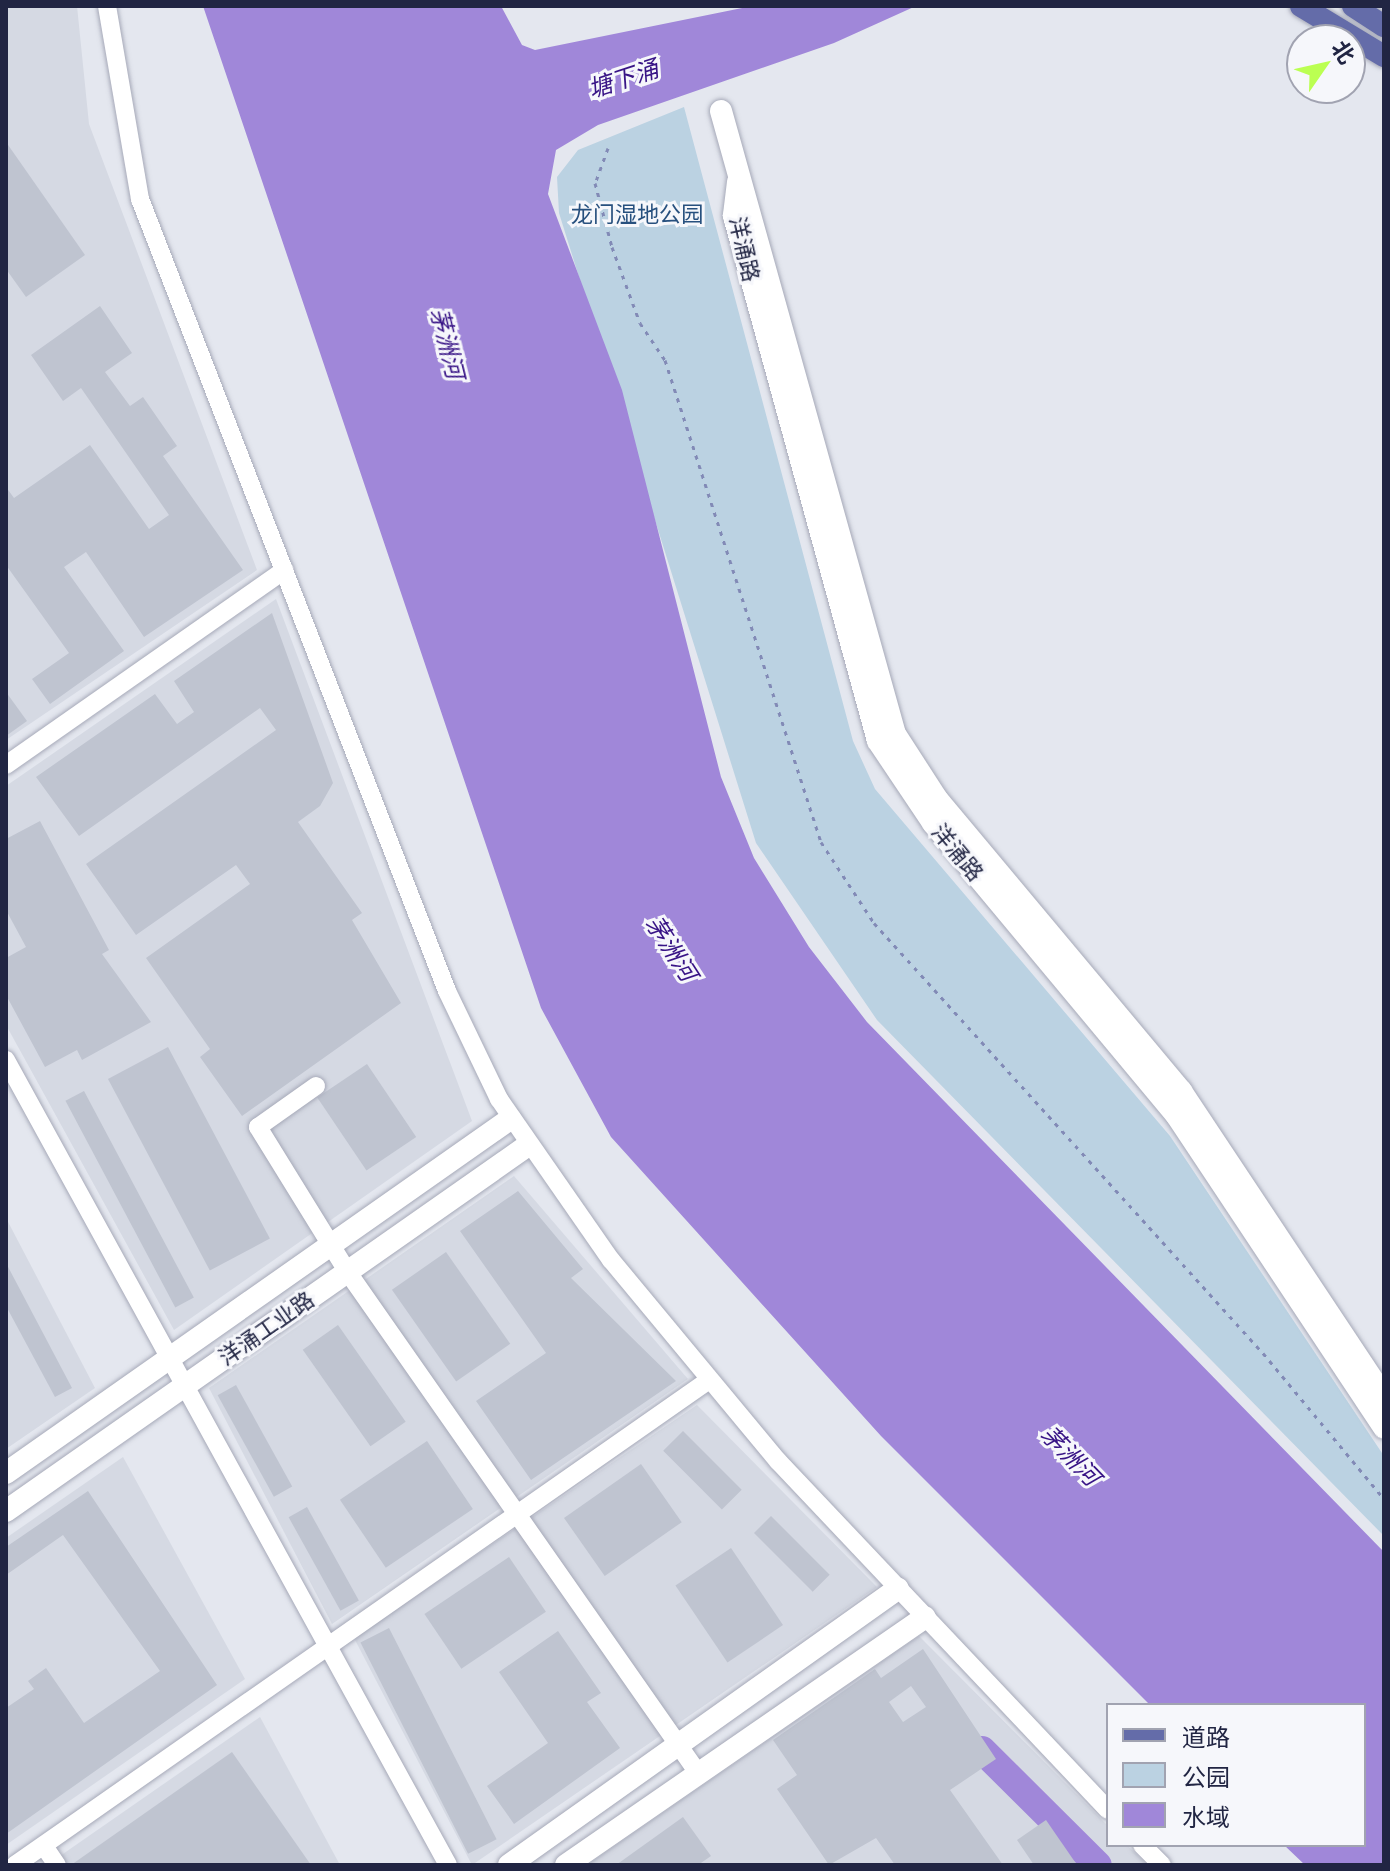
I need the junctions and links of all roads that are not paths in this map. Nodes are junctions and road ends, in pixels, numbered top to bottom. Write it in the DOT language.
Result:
graph roads {
  1 [pos="107,6"];
  2 [pos="1301,6"];
  3 [pos="1353,6"];
  4 [pos="1384,26"];
  5 [pos="1384,56"];
  6 [pos="721,111"];
  7 [pos="738,182"];
  8 [pos="284,570"];
  9 [pos="6,765"];
  10 [pos="6,1060"];
  11 [pos="316,1086"];
  12 [pos="510,1119"];
  13 [pos="527,1146"];
  14 [pos="330,1245"];
  15 [pos="347,1271"];
  16 [pos="170,1358"];
  17 [pos="709,1380"];
  18 [pos="185,1385"];
  19 [pos="1384,1396"];
  20 [pos="1384,1427"];
  21 [pos="6,1473"];
  22 [pos="6,1511"];
  23 [pos="515,1514"];
  24 [pos="898,1589"];
  25 [pos="925,1617"];
  26 [pos="327,1644"];
  27 [pos="678,1745"];
  28 [pos="698,1773"];
  29 [pos="1106,1808"];
  30 [pos="44,1846"];
  31 [pos="1144,1847"];
  32 [pos="15,1865"];
  33 [pos="57,1865"];
  34 [pos="448,1865"];
  35 [pos="509,1865"];
  36 [pos="566,1865"];
  37 [pos="1162,1865"];
  1 -- 8 [label="street"];
  2 -- 5 [label="main road"];
  3 -- 4 [label="main road"];
  6 -- 7 [label="street, 洋涌路"];
  7 -- 19 [label="street, 洋涌路"];
  7 -- 20 [label="street, 洋涌路"];
  8 -- 9 [label="street"];
  8 -- 12 [label="street"];
  10 -- 16 [label="street"];
  11 -- 14 [label="street"];
  12 -- 13 [label="street"];
  12 -- 14 [label="street, 洋涌工业路"];
  13 -- 15 [label="street, 洋涌工业路"];
  13 -- 17 [label="street"];
  14 -- 15 [label="street"];
  14 -- 16 [label="street, 洋涌工业路"];
  15 -- 18 [label="street, 洋涌工业路"];
  15 -- 23 [label="street"];
  16 -- 18 [label="street"];
  16 -- 21 [label="street, 洋涌工业路"];
  17 -- 23 [label="street"];
  17 -- 24 [label="street"];
  18 -- 22 [label="street, 洋涌工业路"];
  18 -- 26 [label="street"];
  23 -- 26 [label="street"];
  23 -- 27 [label="street"];
  24 -- 25 [label="street"];
  24 -- 27 [label="street"];
  25 -- 28 [label="street"];
  25 -- 29 [label="street"];
  26 -- 30 [label="street"];
  26 -- 34 [label="street"];
  27 -- 28 [label="street"];
  27 -- 35 [label="street"];
  28 -- 36 [label="street"];
  30 -- 32 [label="street"];
  30 -- 33 [label="street"];
  31 -- 37 [label="street"];
}
